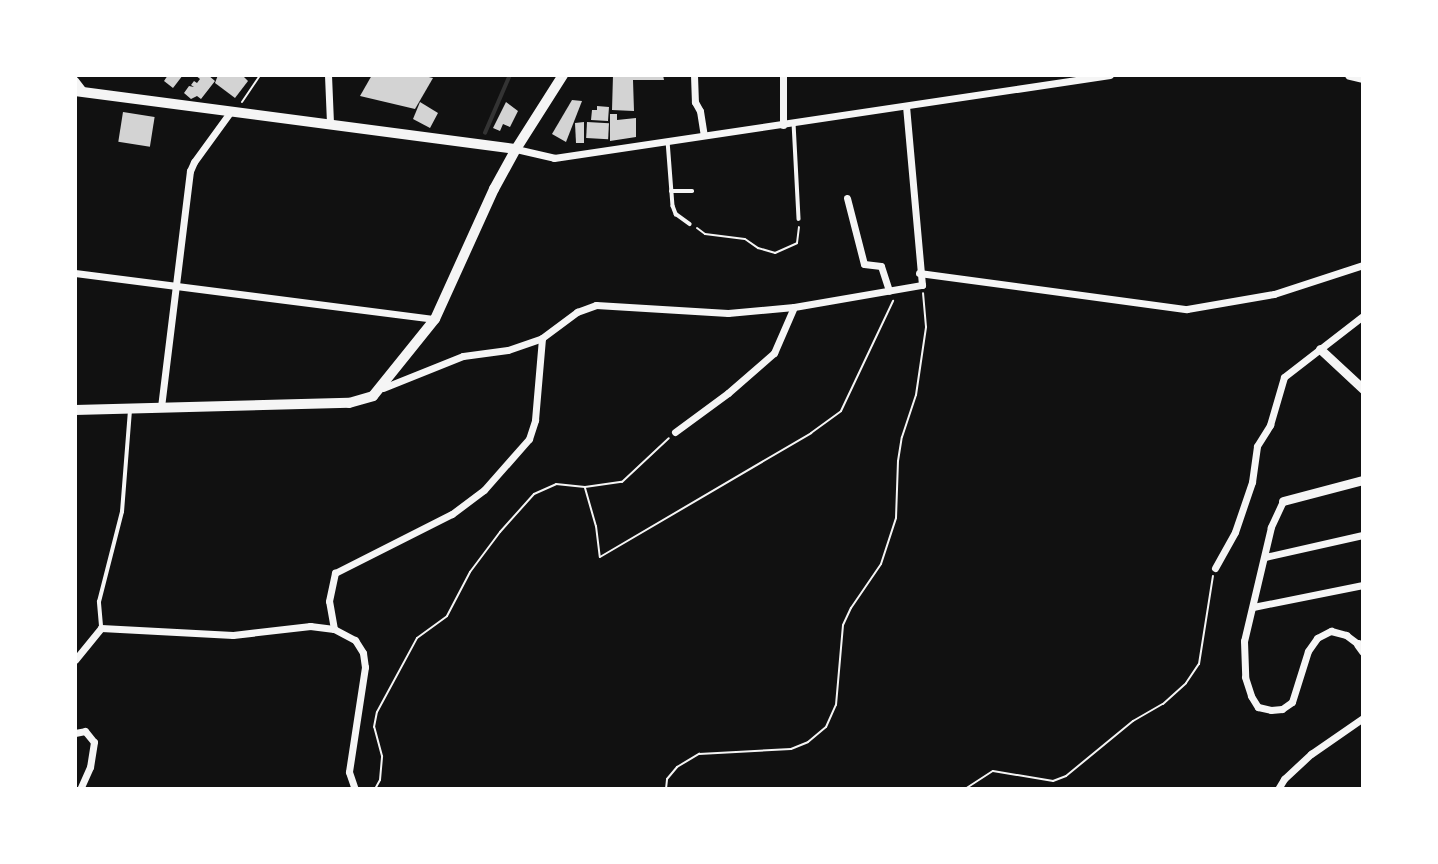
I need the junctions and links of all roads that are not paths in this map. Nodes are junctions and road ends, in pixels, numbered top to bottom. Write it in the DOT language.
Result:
graph roads {
  1 [pos="328,75"];
  2 [pos="563,75"];
  3 [pos="694,75"];
  4 [pos="783,75"];
  5 [pos="1110,75"];
  6 [pos="1350,75"];
  7 [pos="1363,78"];
  8 [pos="75,80"];
  9 [pos="80,92"];
  10 [pos="906,107"];
  11 [pos="233,111"];
  12 [pos="330,123"];
  13 [pos="794,123"];
  14 [pos="783,125"];
  15 [pos="704,135"];
  16 [pos="668,139"];
  17 [pos="516,149"];
  18 [pos="671,191"];
  19 [pos="692,191"];
  20 [pos="847,198"];
  21 [pos="799,219"];
  22 [pos="690,224"];
  23 [pos="1363,265"];
  24 [pos="75,273"];
  25 [pos="919,273"];
  26 [pos="174,286"];
  27 [pos="889,291"];
  28 [pos="794,307"];
  29 [pos="1363,316"];
  30 [pos="435,319"];
  31 [pos="542,338"];
  32 [pos="1320,349"];
  33 [pos="383,388"];
  34 [pos="1363,389"];
  35 [pos="130,407"];
  36 [pos="161,407"];
  37 [pos="75,410"];
  38 [pos="674,432"];
  39 [pos="1363,480"];
  40 [pos="1283,501"];
  41 [pos="1363,535"];
  42 [pos="1265,557"];
  43 [pos="1215,568"];
  44 [pos="1363,585"];
  45 [pos="1253,607"];
  46 [pos="101,628"];
  47 [pos="334,629"];
  48 [pos="1360,647"];
  49 [pos="75,660"];
  50 [pos="1363,718"];
  51 [pos="75,733"];
  52 [pos="80,789"];
  53 [pos="355,789"];
  54 [pos="1278,789"];
  1 -- 12 [label="street"];
  2 -- 17 [label="main road"];
  3 -- 15 [label="street"];
  4 -- 14 [label="street"];
  5 -- 10 [label="street"];
  6 -- 7 [label="main road"];
  8 -- 9 [label="street"];
  9 -- 11 [label="main road"];
  10 -- 13 [label="street"];
  10 -- 25 [label="street"];
  11 -- 12 [label="main road"];
  11 -- 26 [label="street"];
  12 -- 17 [label="main road"];
  13 -- 14 [label="street"];
  13 -- 21 [label="lane"];
  14 -- 15 [label="street"];
  15 -- 16 [label="street"];
  16 -- 17 [label="street"];
  16 -- 18 [label="lane"];
  17 -- 30 [label="main road"];
  18 -- 19 [label="lane"];
  18 -- 22 [label="lane"];
  20 -- 27 [label="street"];
  23 -- 25 [label="street"];
  24 -- 26 [label="street"];
  25 -- 27 [label="street"];
  26 -- 30 [label="street"];
  26 -- 36 [label="street"];
  27 -- 28 [label="street"];
  28 -- 31 [label="street"];
  28 -- 38 [label="street"];
  29 -- 32 [label="street"];
  30 -- 33 [label="main road"];
  31 -- 33 [label="street"];
  31 -- 47 [label="street"];
  32 -- 34 [label="street"];
  32 -- 43 [label="street"];
  33 -- 36 [label="main road"];
  35 -- 36 [label="main road"];
  35 -- 37 [label="main road"];
  35 -- 46 [label="lane"];
  39 -- 40 [label="street"];
  40 -- 42 [label="street"];
  41 -- 42 [label="street"];
  42 -- 45 [label="street"];
  44 -- 45 [label="street"];
  45 -- 48 [label="street"];
  46 -- 47 [label="street"];
  46 -- 49 [label="street"];
  47 -- 53 [label="street"];
  50 -- 54 [label="street"];
  51 -- 52 [label="street"];
}
